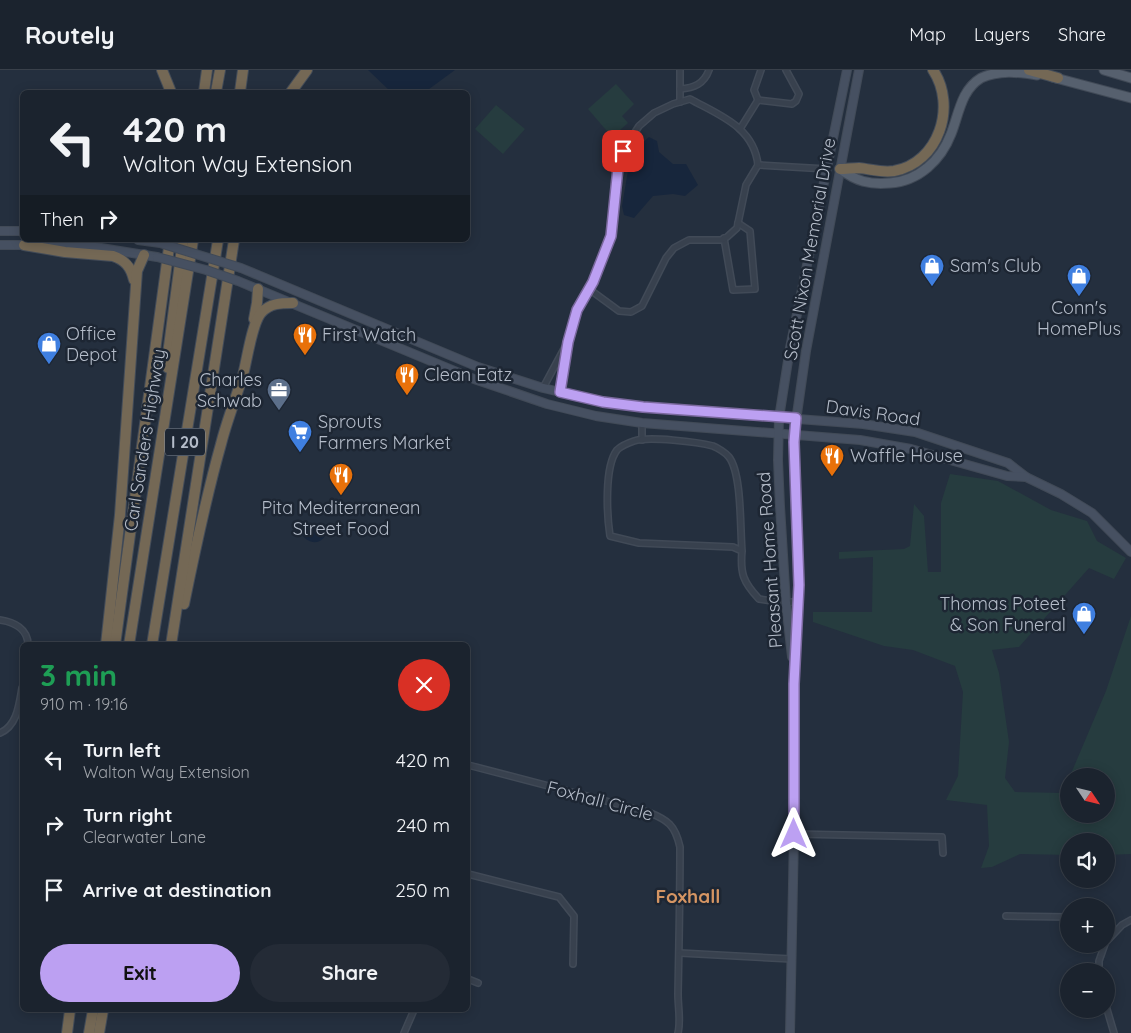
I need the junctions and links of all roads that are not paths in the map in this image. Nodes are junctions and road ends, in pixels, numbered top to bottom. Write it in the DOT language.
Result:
graph roads {
  1 [pos="162,70"];
  2 [pos="207,70"];
  3 [pos="220,70"];
  4 [pos="243,70"];
  5 [pos="315,70"];
  6 [pos="680,70"];
  7 [pos="710,70"];
  8 [pos="761,70"];
  9 [pos="786,70"];
  10 [pos="847,70"];
  11 [pos="859,70"];
  12 [pos="933,70"];
  13 [pos="1029,70"];
  14 [pos="1104,70"];
  15 [pos="304,74"];
  16 [pos="1058,78"];
  17 [pos="1131,78"];
  18 [pos="169,90"];
  19 [pos="204,90"];
  20 [pos="216,90"];
  21 [pos="240,90"];
  22 [pos="292,90"];
  23 [pos="680,90"];
  24 [pos="1113,93"];
  25 [pos="1131,98"];
  26 [pos="758,100"];
  27 [pos="680,102"];
  28 [pos="1131,105"];
  29 [pos="740,129"];
  30 [pos="758,164"];
  31 [pos="827,169"];
  32 [pos="840,170"];
  33 [pos="738,223"];
  34 [pos="0,231"];
  35 [pos="20,231"];
  36 [pos="724,238"];
  37 [pos="151,242"];
  38 [pos="170,242"];
  39 [pos="184,242"];
  40 [pos="193,242"];
  41 [pos="218,242"];
  42 [pos="234,242"];
  43 [pos="158,243"];
  44 [pos="0,245"];
  45 [pos="24,245"];
  46 [pos="144,255"];
  47 [pos="257,274"];
  48 [pos="136,287"];
  49 [pos="258,289"];
  50 [pos="589,289"];
  51 [pos="293,303"];
  52 [pos="568,342"];
  53 [pos="458,359"];
  54 [pos="451,370"];
  55 [pos="543,388"];
  56 [pos="560,392"];
  57 [pos="235,395"];
  58 [pos="168,400"];
  59 [pos="780,418"];
  60 [pos="796,418"];
  61 [pos="642,423"];
  62 [pos="779,434"];
  63 [pos="794,435"];
  64 [pos="642,440"];
  65 [pos="1026,477"];
  66 [pos="742,551"];
  67 [pos="1131,552"];
  68 [pos="798,601"];
  69 [pos="786,603"];
  70 [pos="0,620"];
  71 [pos="174,625"];
  72 [pos="27,642"];
  73 [pos="106,642"];
  74 [pos="116,642"];
  75 [pos="129,642"];
  76 [pos="152,642"];
  77 [pos="171,642"];
  78 [pos="794,684"];
  79 [pos="20,700"];
  80 [pos="0,733"];
  81 [pos="470,766"];
  82 [pos="794,834"];
  83 [pos="943,853"];
  84 [pos="470,875"];
  85 [pos="1006,916"];
  86 [pos="1060,917"];
  87 [pos="1131,920"];
  88 [pos="1115,932"];
  89 [pos="680,953"];
  90 [pos="792,959"];
  91 [pos="573,964"];
  92 [pos="470,980"];
  93 [pos="478,983"];
  94 [pos="70,1012"];
  95 [pos="93,1012"];
  96 [pos="103,1012"];
  97 [pos="413,1012"];
  98 [pos="1110,1018"];
  99 [pos="67,1033"];
  100 [pos="89,1033"];
  101 [pos="99,1033"];
  102 [pos="404,1033"];
  103 [pos="678,1033"];
  104 [pos="790,1033"];
  105 [pos="1114,1033"];
  1 -- 18 [label="highway"];
  2 -- 19 [label="highway"];
  3 -- 20 [label="highway"];
  4 -- 21 [label="highway"];
  5 -- 15 [label="highway"];
  6 -- 23 [label="street"];
  7 -- 23 [label="street"];
  8 -- 26 [label="street"];
  9 -- 26 [label="street"];
  10 -- 31 [label="main road, Scott Nixon Memorial Drive"];
  11 -- 32 [label="main road, Scott Nixon Memorial Drive"];
  12 -- 32 [label="highway"];
  13 -- 16 [label="highway"];
  14 -- 17 [label="main road"];
  15 -- 22 [label="highway"];
  16 -- 24 [label="main road"];
  16 -- 32 [label="main road"];
  23 -- 27 [label="street"];
  24 -- 25 [label="main road"];
  24 -- 28 [label="main road"];
  26 -- 29 [label="street"];
  27 -- 29 [label="street"];
  27 -- 50 [label="street"];
  29 -- 30 [label="street"];
  30 -- 31 [label="street"];
  30 -- 33 [label="street"];
  31 -- 32 [label="main road"];
  31 -- 59 [label="main road, Scott Nixon Memorial Drive"];
  32 -- 60 [label="main road, Scott Nixon Memorial Drive"];
  33 -- 36 [label="street"];
  33 -- 36 [label="street"];
  34 -- 35 [label="main road"];
  36 -- 50 [label="street"];
  37 -- 43 [label="main road, Davis Road"];
  38 -- 74 [label="highway"];
  39 -- 58 [label="highway"];
  40 -- 58 [label="highway, Carl Sanders Highway / I 20"];
  41 -- 76 [label="highway, I 20"];
  42 -- 71 [label="highway"];
  43 -- 46 [label="main road"];
  43 -- 47 [label="main road, Davis Road, bridge"];
  44 -- 45 [label="main road, Davis Road"];
  45 -- 46 [label="main road, Davis Road"];
  45 -- 48 [label="highway"];
  46 -- 48 [label="highway"];
  46 -- 49 [label="main road, Davis Road, bridge"];
  47 -- 49 [label="main road"];
  47 -- 53 [label="main road, Davis Road"];
  48 -- 73 [label="highway"];
  49 -- 51 [label="main road, Davis Road"];
  49 -- 57 [label="highway"];
  50 -- 52 [label="street"];
  51 -- 54 [label="main road, Davis Road"];
  51 -- 57 [label="highway"];
  52 -- 55 [label="street"];
  52 -- 56 [label="street"];
  53 -- 54 [label="main road"];
  53 -- 55 [label="main road, Davis Road"];
  54 -- 61 [label="main road, Davis Road"];
  55 -- 56 [label="main road, Davis Road"];
  56 -- 59 [label="main road, Davis Road"];
  57 -- 71 [label="highway"];
  58 -- 75 [label="highway, Carl Sanders Highway / I 20"];
  59 -- 60 [label="main road, Davis Road"];
  59 -- 62 [label="main road, Scott Nixon Memorial Drive"];
  60 -- 63 [label="main road, Scott Nixon Memorial Drive"];
  60 -- 65 [label="main road, Davis Road"];
  61 -- 62 [label="main road, Davis Road"];
  61 -- 64 [label="street"];
  62 -- 63 [label="main road, Davis Road"];
  62 -- 69 [label="main road, Pleasant Home Road"];
  63 -- 65 [label="main road, Davis Road"];
  63 -- 68 [label="main road, Pleasant Home Road"];
  64 -- 66 [label="street"];
  64 -- 66 [label="street"];
  65 -- 67 [label="main road, Davis Road"];
  66 -- 69 [label="street"];
  68 -- 69 [label="street"];
  68 -- 78 [label="main road, Pleasant Home Road"];
  69 -- 78 [label="main road, Pleasant Home Road"];
  70 -- 72 [label="street"];
  71 -- 77 [label="highway"];
  78 -- 82 [label="main road, Pleasant Home Road"];
  79 -- 80 [label="street"];
  81 -- 89 [label="street, Foxhall Circle"];
  82 -- 83 [label="street"];
  82 -- 90 [label="main road, Pleasant Home Road"];
  84 -- 91 [label="street"];
  85 -- 86 [label="street"];
  87 -- 88 [label="street"];
  89 -- 90 [label="street"];
  89 -- 103 [label="street, Foxhall Circle"];
  90 -- 104 [label="main road, Pleasant Home Road"];
  92 -- 93 [label="street"];
  94 -- 99 [label="highway"];
  95 -- 100 [label="highway"];
  96 -- 101 [label="highway"];
  97 -- 102 [label="street"];
  98 -- 105 [label="street"];
}
